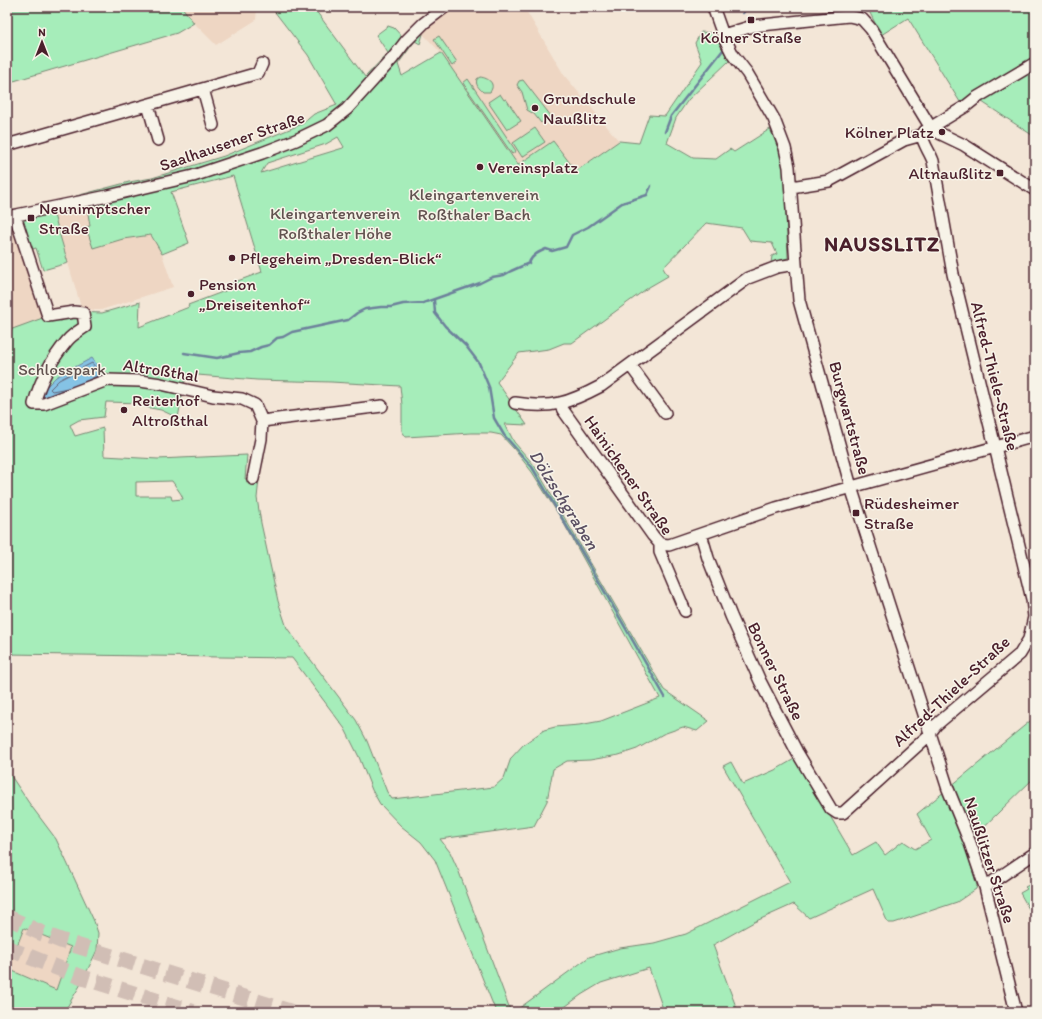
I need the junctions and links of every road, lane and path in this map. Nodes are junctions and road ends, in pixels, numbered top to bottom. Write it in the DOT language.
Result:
graph roads {
  1 [pos="445,7"];
  2 [pos="713,7"];
  3 [pos="723,35"];
  4 [pos="1035,63"];
  5 [pos="262,64"];
  6 [pos="203,89"];
  7 [pos="148,105"];
  8 [pos="213,125"];
  9 [pos="931,128"];
  10 [pos="922,135"];
  11 [pos="158,140"];
  12 [pos="7,145"];
  13 [pos="791,187"];
  14 [pos="1035,190"];
  15 [pos="11,216"];
  16 [pos="796,264"];
  17 [pos="630,365"];
  18 [pos="515,403"];
  19 [pos="560,404"];
  20 [pos="382,406"];
  21 [pos="664,413"];
  22 [pos="262,421"];
  23 [pos="1035,436"];
  24 [pos="994,447"];
  25 [pos="253,479"];
  26 [pos="851,487"];
  27 [pos="701,534"];
  28 [pos="660,544"];
  29 [pos="685,611"];
  30 [pos="930,731"];
  31 [pos="948,789"];
  32 [pos="837,814"];
  33 [pos="1035,853"];
  34 [pos="985,887"];
  35 [pos="1016,1012"];
  1 -- 15 [label="street, Saalhausener Straße"];
  2 -- 3 [label="street"];
  3 -- 9 [label="street"];
  3 -- 13 [label="street"];
  4 -- 9 [label="street"];
  5 -- 6 [label="street"];
  6 -- 7 [label="street"];
  6 -- 8 [label="street"];
  7 -- 11 [label="street"];
  7 -- 12 [label="street"];
  9 -- 10 [label="street"];
  9 -- 14 [label="street"];
  10 -- 13 [label="street"];
  10 -- 24 [label="street, Alfred-Thiele-Straße"];
  13 -- 16 [label="street, Burgwartstraße"];
  15 -- 22 [label="street, Altroßthal"];
  16 -- 17 [label="street"];
  16 -- 26 [label="street, Burgwartstraße"];
  17 -- 19 [label="street"];
  17 -- 21 [label="street"];
  18 -- 19 [label="street"];
  19 -- 28 [label="street, Hainichener Straße"];
  20 -- 22 [label="street"];
  22 -- 25 [label="street"];
  23 -- 24 [label="street"];
  24 -- 26 [label="street"];
  24 -- 30 [label="street, Alfred-Thiele-Straße"];
  26 -- 27 [label="street"];
  26 -- 30 [label="street, Burgwartstraße"];
  27 -- 28 [label="street"];
  27 -- 32 [label="street, Bonner Straße"];
  28 -- 29 [label="street, Hainichener Straße"];
  30 -- 31 [label="street, Burgwartstraße"];
  30 -- 32 [label="street, Alfred-Thiele-Straße"];
  31 -- 34 [label="street, Naußlitzer Straße"];
  33 -- 34 [label="street"];
  34 -- 35 [label="street, Naußlitzer Straße"];
}
